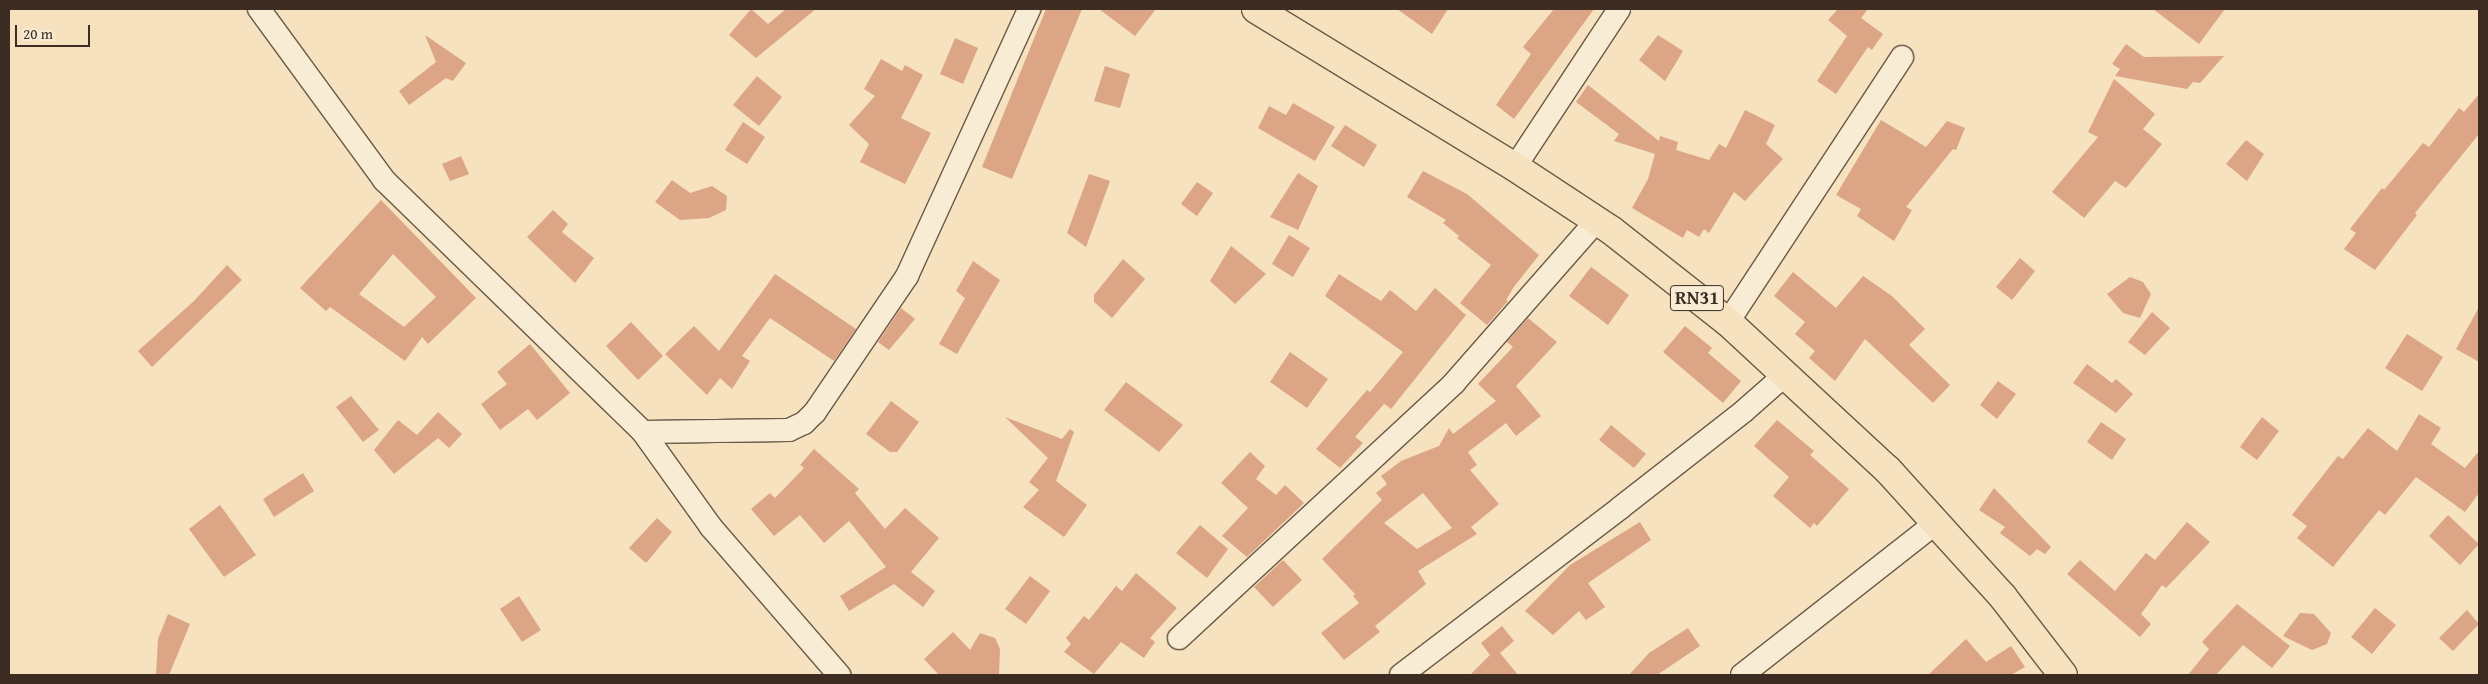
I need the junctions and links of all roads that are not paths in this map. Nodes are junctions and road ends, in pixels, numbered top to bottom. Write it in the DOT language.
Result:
graph roads {
  1 [pos="260,9"];
  2 [pos="1029,9"];
  3 [pos="1258,9"];
  4 [pos="1619,9"];
  5 [pos="1902,57"];
  6 [pos="1515,166"];
  7 [pos="1597,220"];
  8 [pos="1728,322"];
  9 [pos="1786,374"];
  10 [pos="643,432"];
  11 [pos="1936,523"];
  12 [pos="1178,638"];
  13 [pos="839,675"];
  14 [pos="1401,675"];
  15 [pos="1742,675"];
  16 [pos="2061,675"];
  1 -- 10 [label="street"];
  2 -- 10 [label="street"];
  3 -- 6 [label="main road, RN31"];
  4 -- 6 [label="street"];
  5 -- 8 [label="street"];
  6 -- 7 [label="main road, RN31"];
  7 -- 8 [label="main road, RN31"];
  7 -- 12 [label="street"];
  8 -- 9 [label="main road, RN31"];
  9 -- 11 [label="main road, RN31"];
  9 -- 14 [label="street"];
  10 -- 13 [label="street"];
  11 -- 15 [label="street"];
  11 -- 16 [label="main road, RN31"];
}
